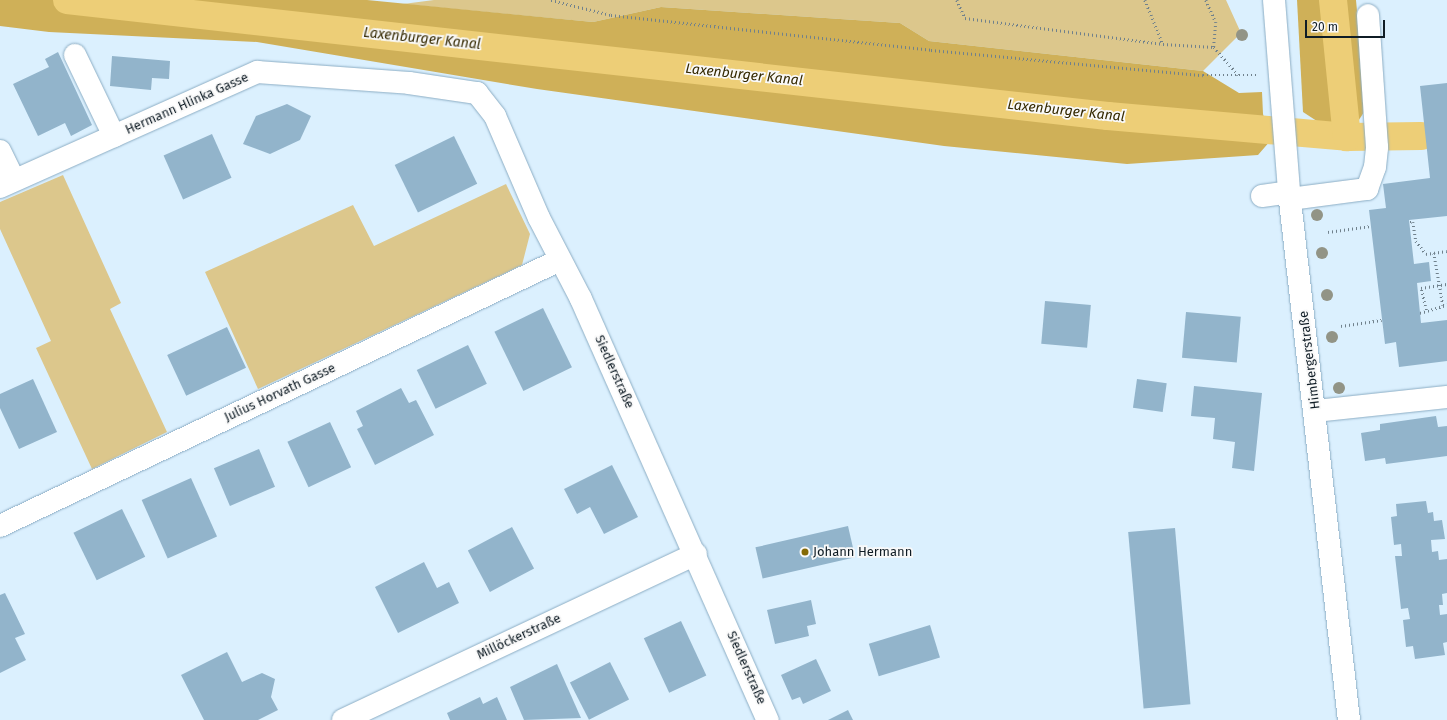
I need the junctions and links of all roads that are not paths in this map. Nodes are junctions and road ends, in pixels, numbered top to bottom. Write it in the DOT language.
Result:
graph roads {
  1 [pos="1274,0"];
  2 [pos="1368,15"];
  3 [pos="75,55"];
  4 [pos="409,83"];
  5 [pos="114,136"];
  6 [pos="0,151"];
  7 [pos="7,183"];
  8 [pos="1262,196"];
  9 [pos="1290,196"];
  10 [pos="560,260"];
  11 [pos="1447,397"];
  12 [pos="1316,411"];
  13 [pos="0,526"];
  14 [pos="696,554"];
  15 [pos="343,720"];
  16 [pos="768,720"];
  17 [pos="1349,720"];
  1 -- 9 [label="street, Himbergerstraße"];
  2 -- 9 [label="street"];
  3 -- 5 [label="street"];
  4 -- 5 [label="street, Hermann Hlinka Gasse"];
  4 -- 10 [label="street, Siedlerstraße"];
  5 -- 7 [label="street, Hermann Hlinka Gasse"];
  6 -- 7 [label="street"];
  8 -- 9 [label="street"];
  9 -- 12 [label="street, Himbergerstraße"];
  10 -- 13 [label="street, Julius Horvath Gasse"];
  10 -- 14 [label="street, Siedlerstraße"];
  11 -- 12 [label="street"];
  12 -- 17 [label="street, Himbergerstraße"];
  14 -- 15 [label="street, Millöckerstraße"];
  14 -- 16 [label="street, Siedlerstraße"];
}
